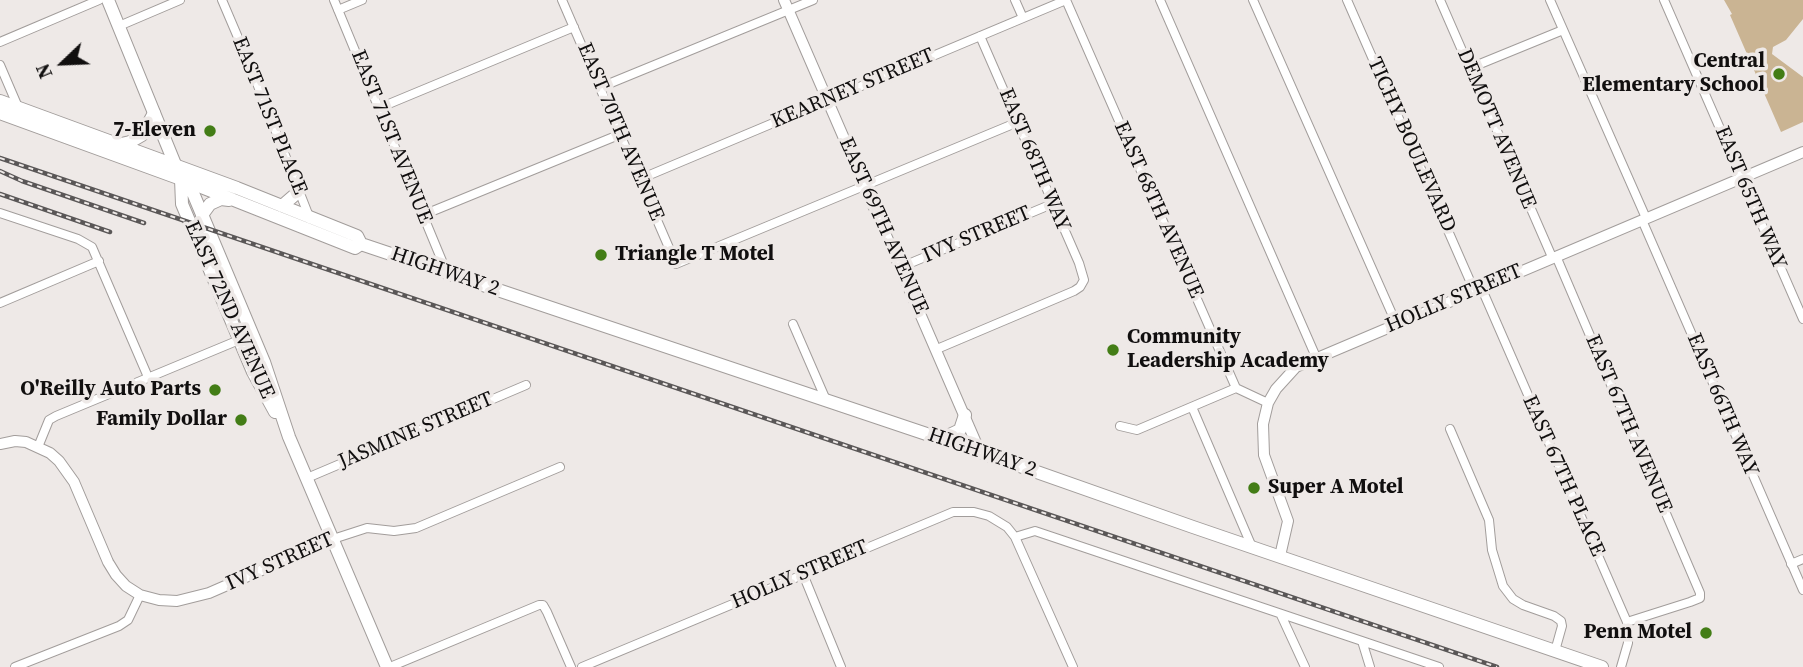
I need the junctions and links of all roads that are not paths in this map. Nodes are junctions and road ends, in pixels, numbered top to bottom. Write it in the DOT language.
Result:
graph roads {
  1 [pos="99,0"];
  2 [pos="108,0"];
  3 [pos="180,0"];
  4 [pos="222,0"];
  5 [pos="334,0"];
  6 [pos="362,0"];
  7 [pos="574,0"];
  8 [pos="813,0"];
  9 [pos="1015,0"];
  10 [pos="1066,0"];
  11 [pos="1160,0"];
  12 [pos="1253,0"];
  13 [pos="1347,0"];
  14 [pos="1440,0"];
  15 [pos="1550,0"];
  16 [pos="1664,0"];
  17 [pos="563,2"];
  18 [pos="786,5"];
  19 [pos="338,10"];
  20 [pos="1023,18"];
  21 [pos="119,26"];
  22 [pos="574,26"];
  23 [pos="1563,30"];
  24 [pos="981,36"];
  25 [pos="0,42"];
  26 [pos="0,65"];
  27 [pos="1470,68"];
  28 [pos="601,87"];
  29 [pos="828,100"];
  30 [pos="0,101"];
  31 [pos="18,107"];
  32 [pos="379,108"];
  33 [pos="0,113"];
  34 [pos="154,113"];
  35 [pos="1018,122"];
  36 [pos="621,134"];
  37 [pos="121,144"];
  38 [pos="1803,152"];
  39 [pos="175,165"];
  40 [pos="1742,178"];
  41 [pos="181,179"];
  42 [pos="640,179"];
  43 [pos="297,185"];
  44 [pos="866,186"];
  45 [pos="236,201"];
  46 [pos="1052,204"];
  47 [pos="282,206"];
  48 [pos="0,213"];
  49 [pos="202,215"];
  50 [pos="423,215"];
  51 [pos="309,216"];
  52 [pos="1644,219"];
  53 [pos="314,232"];
  54 [pos="361,244"];
  55 [pos="1554,257"];
  56 [pos="99,261"];
  57 [pos="901,267"];
  58 [pos="447,273"];
  59 [pos="1477,289"];
  60 [pos="0,303"];
  61 [pos="1803,319"];
  62 [pos="1396,323"];
  63 [pos="793,324"];
  64 [pos="239,340"];
  65 [pos="937,349"];
  66 [pos="1316,357"];
  67 [pos="148,377"];
  68 [pos="526,385"];
  69 [pos="1236,388"];
  70 [pos="826,400"];
  71 [pos="1268,402"];
  72 [pos="1192,407"];
  73 [pos="965,415"];
  74 [pos="1121,426"];
  75 [pos="1450,429"];
  76 [pos="289,437"];
  77 [pos="942,439"];
  78 [pos="0,444"];
  79 [pos="38,447"];
  80 [pos="981,452"];
  81 [pos="560,467"];
  82 [pos="307,478"];
  83 [pos="1016,537"];
  84 [pos="332,539"];
  85 [pos="1252,547"];
  86 [pos="1280,556"];
  87 [pos="1803,559"];
  88 [pos="1791,564"];
  89 [pos="803,574"];
  90 [pos="1803,590"];
  91 [pos="141,595"];
  92 [pos="1281,615"];
  93 [pos="1627,622"];
  94 [pos="1362,641"];
  95 [pos="1555,651"];
  96 [pos="604,657"];
  97 [pos="1422,664"];
  98 [pos="15,667"];
  99 [pos="388,667"];
  100 [pos="570,667"];
  101 [pos="582,667"];
  102 [pos="608,667"];
  103 [pos="841,667"];
  104 [pos="1073,667"];
  105 [pos="1305,667"];
  106 [pos="1370,667"];
  107 [pos="1440,667"];
  108 [pos="1602,667"];
  109 [pos="1621,667"];
  1 -- 25 [label="street"];
  2 -- 21 [label="main road, EAST 72ND AVENUE"];
  3 -- 21 [label="street"];
  4 -- 43 [label="street, EAST 71ST PLACE"];
  5 -- 19 [label="street, EAST 71ST AVENUE"];
  6 -- 19 [label="street"];
  7 -- 17 [label="street"];
  8 -- 18 [label="street"];
  9 -- 20 [label="street"];
  10 -- 20 [label="street, KEARNEY STREET"];
  10 -- 69 [label="street, EAST 68TH AVENUE"];
  11 -- 66 [label="street"];
  12 -- 62 [label="street"];
  13 -- 59 [label="street, TICHY BOULEVARD"];
  14 -- 27 [label="street, DEMOTT AVENUE"];
  15 -- 23 [label="street, EAST 66TH WAY"];
  16 -- 40 [label="street, EAST 65TH WAY"];
  17 -- 22 [label="street, EAST 70TH AVENUE"];
  18 -- 28 [label="street"];
  18 -- 29 [label="street, EAST 69TH AVENUE"];
  19 -- 32 [label="street, EAST 71ST AVENUE"];
  20 -- 24 [label="street, KEARNEY STREET"];
  21 -- 34 [label="main road, EAST 72ND AVENUE"];
  22 -- 28 [label="street, EAST 70TH AVENUE"];
  22 -- 32 [label="street"];
  23 -- 27 [label="street"];
  23 -- 52 [label="street, EAST 66TH WAY"];
  24 -- 29 [label="street, KEARNEY STREET"];
  24 -- 35 [label="street, EAST 68TH WAY"];
  26 -- 31 [label="street"];
  27 -- 55 [label="street, DEMOTT AVENUE"];
  28 -- 36 [label="street, EAST 70TH AVENUE"];
  29 -- 42 [label="street, KEARNEY STREET"];
  29 -- 44 [label="street, EAST 69TH AVENUE"];
  30 -- 31 [label="main road, HIGHWAY 2"];
  31 -- 37 [label="main road, HIGHWAY 2"];
  32 -- 50 [label="street, EAST 71ST AVENUE"];
  33 -- 41 [label="main road, HIGHWAY 2"];
  34 -- 37 [label="main road"];
  34 -- 39 [label="main road, EAST 72ND AVENUE"];
  35 -- 44 [label="street"];
  35 -- 46 [label="street, EAST 68TH WAY"];
  36 -- 42 [label="street, EAST 70TH AVENUE"];
  36 -- 50 [label="street"];
  37 -- 39 [label="main road, HIGHWAY 2"];
  38 -- 40 [label="street, HOLLY STREET"];
  39 -- 41 [label="main road, EAST 72ND AVENUE"];
  39 -- 47 [label="main road, HIGHWAY 2"];
  40 -- 52 [label="street, HOLLY STREET"];
  40 -- 61 [label="street, EAST 65TH WAY"];
  41 -- 45 [label="main road, HIGHWAY 2"];
  41 -- 49 [label="main road, EAST 72ND AVENUE"];
  41 -- 64 [label="main road, EAST 72ND AVENUE"];
  42 -- 44 [label="street, EAST 70TH AVENUE"];
  43 -- 47 [label="main road"];
  43 -- 51 [label="street, EAST 71ST PLACE"];
  44 -- 57 [label="street, EAST 69TH AVENUE"];
  45 -- 49 [label="main road"];
  45 -- 53 [label="main road, HIGHWAY 2"];
  46 -- 57 [label="street, IVY STREET"];
  46 -- 65 [label="street, EAST 68TH WAY"];
  47 -- 51 [label="main road, HIGHWAY 2"];
  48 -- 56 [label="street"];
  49 -- 76 [label="main road, EAST 72ND AVENUE"];
  50 -- 58 [label="street, EAST 71ST AVENUE"];
  51 -- 53 [label="street, EAST 71ST PLACE"];
  51 -- 54 [label="main road, HIGHWAY 2"];
  52 -- 55 [label="street, HOLLY STREET"];
  52 -- 88 [label="street, EAST 66TH WAY"];
  53 -- 54 [label="main road, HIGHWAY 2"];
  54 -- 58 [label="main road, HIGHWAY 2"];
  55 -- 59 [label="street, HOLLY STREET"];
  55 -- 93 [label="street, EAST 67TH AVENUE"];
  56 -- 60 [label="street"];
  56 -- 67 [label="street"];
  57 -- 65 [label="street, EAST 69TH AVENUE"];
  58 -- 70 [label="main road, HIGHWAY 2"];
  59 -- 62 [label="street, HOLLY STREET"];
  59 -- 93 [label="street, EAST 67TH PLACE"];
  62 -- 66 [label="street, HOLLY STREET"];
  63 -- 70 [label="street"];
  64 -- 67 [label="street"];
  64 -- 76 [label="main road, EAST 72ND AVENUE"];
  65 -- 73 [label="street, EAST 69TH AVENUE"];
  66 -- 71 [label="street, HOLLY STREET"];
  67 -- 79 [label="street"];
  68 -- 82 [label="street, JASMINE STREET"];
  69 -- 71 [label="street"];
  69 -- 72 [label="street"];
  70 -- 77 [label="main road, HIGHWAY 2"];
  71 -- 86 [label="street"];
  72 -- 74 [label="street"];
  72 -- 85 [label="street"];
  73 -- 77 [label="main road"];
  73 -- 80 [label="street, EAST 69TH AVENUE"];
  75 -- 95 [label="street"];
  76 -- 82 [label="main road, EAST 72ND AVENUE"];
  77 -- 80 [label="main road, HIGHWAY 2"];
  78 -- 79 [label="street"];
  79 -- 91 [label="street"];
  80 -- 85 [label="main road, HIGHWAY 2"];
  81 -- 84 [label="street, IVY STREET"];
  82 -- 84 [label="main road, EAST 72ND AVENUE"];
  83 -- 89 [label="street, HOLLY STREET"];
  83 -- 92 [label="street"];
  83 -- 104 [label="street"];
  84 -- 91 [label="street, IVY STREET"];
  84 -- 99 [label="main road, EAST 72ND AVENUE"];
  85 -- 86 [label="main road, HIGHWAY 2"];
  86 -- 95 [label="main road, HIGHWAY 2"];
  87 -- 88 [label="street"];
  88 -- 90 [label="street, EAST 66TH WAY"];
  89 -- 96 [label="street, HOLLY STREET"];
  89 -- 103 [label="street"];
  91 -- 98 [label="street"];
  92 -- 94 [label="street"];
  92 -- 105 [label="street"];
  93 -- 109 [label="street, EAST 67TH PLACE"];
  94 -- 97 [label="street"];
  94 -- 106 [label="street"];
  95 -- 108 [label="main road, HIGHWAY 2"];
  96 -- 101 [label="street, HOLLY STREET"];
  96 -- 102 [label="street"];
  97 -- 107 [label="street"];
  99 -- 100 [label="street"];
}
